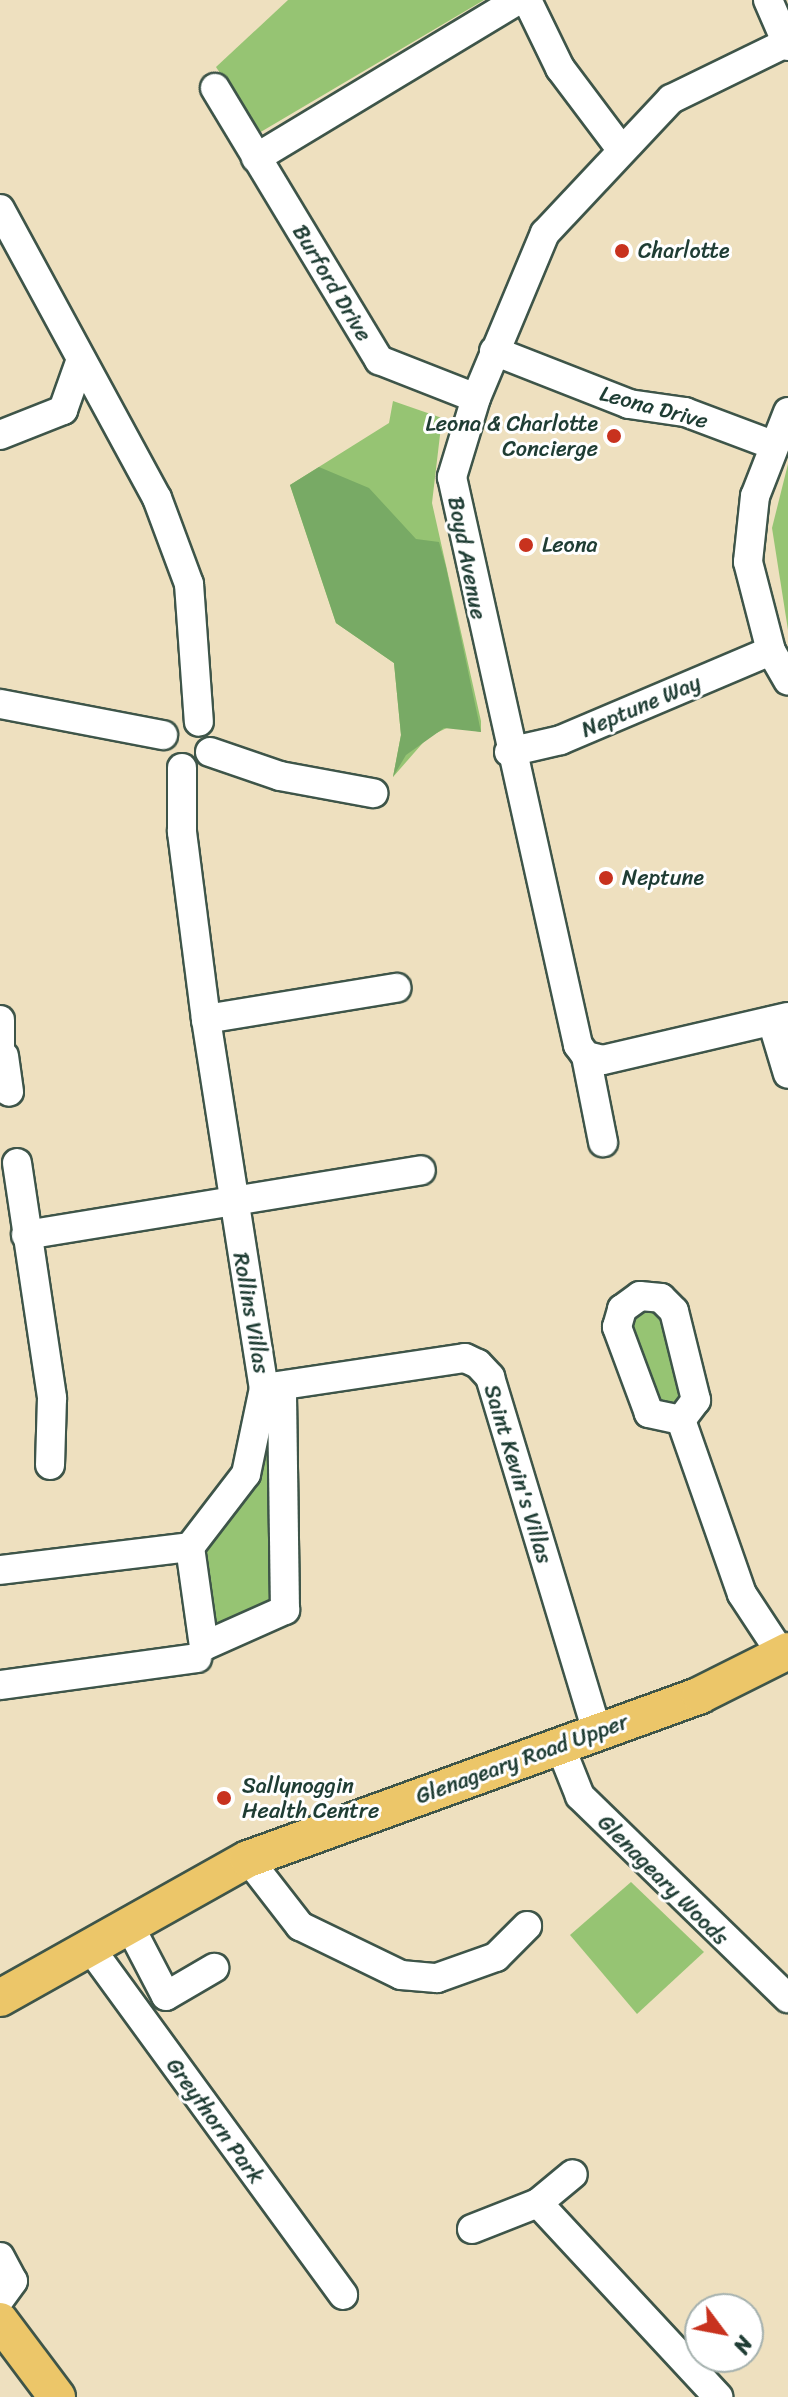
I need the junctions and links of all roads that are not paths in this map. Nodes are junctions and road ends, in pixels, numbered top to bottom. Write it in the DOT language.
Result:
graph roads {
  1 [pos="518,0"];
  2 [pos="527,0"];
  3 [pos="768,0"];
  4 [pos="787,44"];
  5 [pos="215,88"];
  6 [pos="620,148"];
  7 [pos="256,158"];
  8 [pos="0,209"];
  9 [pos="494,351"];
  10 [pos="80,362"];
  11 [pos="476,398"];
  12 [pos="63,410"];
  13 [pos="788,412"];
  14 [pos="114,419"];
  15 [pos="0,435"];
  16 [pos="770,444"];
  17 [pos="771,651"];
  18 [pos="788,680"];
  19 [pos="0,704"];
  20 [pos="199,722"];
  21 [pos="163,735"];
  22 [pos="210,752"];
  23 [pos="509,752"];
  24 [pos="182,768"];
  25 [pos="373,793"];
  26 [pos="396,988"];
  27 [pos="206,1019"];
  28 [pos="780,1019"];
  29 [pos="0,1020"];
  30 [pos="586,1056"];
  31 [pos="2,1057"];
  32 [pos="788,1074"];
  33 [pos="9,1092"];
  34 [pos="603,1142"];
  35 [pos="17,1163"];
  36 [pos="421,1170"];
  37 [pos="11,1200"];
  38 [pos="231,1202"];
  39 [pos="26,1235"];
  40 [pos="273,1387"];
  41 [pos="681,1420"];
  42 [pos="50,1465"];
  43 [pos="190,1547"];
  44 [pos="0,1570"];
  45 [pos="201,1652"];
  46 [pos="785,1653"];
  47 [pos="0,1685"];
  48 [pos="597,1732"];
  49 [pos="560,1746"];
  50 [pos="248,1859"];
  51 [pos="128,1923"];
  52 [pos="527,1926"];
  53 [pos="88,1945"];
  54 [pos="214,1968"];
  55 [pos="0,1998"];
  56 [pos="788,1998"];
  57 [pos="573,2174"];
  58 [pos="538,2203"];
  59 [pos="472,2229"];
  60 [pos="0,2257"];
  61 [pos="343,2295"];
  62 [pos="0,2299"];
  63 [pos="0,2321"];
  64 [pos="57,2397"];
  65 [pos="718,2397"];
  1 -- 7 [label="street"];
  2 -- 6 [label="street"];
  3 -- 4 [label="street"];
  4 -- 6 [label="street, Boyd Avenue"];
  5 -- 7 [label="street, Burford Drive"];
  6 -- 9 [label="street, Boyd Avenue"];
  7 -- 11 [label="street, Burford Drive"];
  8 -- 10 [label="street"];
  9 -- 11 [label="street, Boyd Avenue"];
  9 -- 16 [label="street, Leona Drive"];
  10 -- 12 [label="street"];
  10 -- 14 [label="street"];
  11 -- 23 [label="street, Boyd Avenue"];
  12 -- 14 [label="street"];
  12 -- 15 [label="street"];
  13 -- 16 [label="street"];
  14 -- 20 [label="street"];
  16 -- 17 [label="street"];
  17 -- 18 [label="street"];
  17 -- 23 [label="street, Neptune Way"];
  19 -- 21 [label="street"];
  20 -- 21 [label="street"];
  20 -- 22 [label="street"];
  21 -- 24 [label="street"];
  22 -- 24 [label="street"];
  22 -- 25 [label="street"];
  23 -- 30 [label="street, Boyd Avenue"];
  24 -- 27 [label="street, Rollins Villas"];
  26 -- 27 [label="street"];
  27 -- 38 [label="street, Rollins Villas"];
  28 -- 30 [label="street"];
  28 -- 32 [label="street"];
  29 -- 31 [label="street"];
  30 -- 34 [label="street, Boyd Avenue"];
  31 -- 33 [label="street"];
  35 -- 37 [label="street"];
  36 -- 38 [label="street"];
  37 -- 39 [label="street"];
  38 -- 39 [label="street"];
  38 -- 40 [label="street, Rollins Villas"];
  39 -- 42 [label="street"];
  40 -- 43 [label="street, Rollins Villas"];
  40 -- 45 [label="street"];
  40 -- 48 [label="street, Saint Kevin's Villas"];
  41 -- 46 [label="street"];
  43 -- 44 [label="street"];
  43 -- 45 [label="street"];
  45 -- 47 [label="street"];
  46 -- 48 [label="main road, Glenageary Road Upper"];
  48 -- 49 [label="main road, Glenageary Road Upper"];
  49 -- 50 [label="main road, Glenageary Road Upper"];
  49 -- 56 [label="street, Glenageary Woods"];
  50 -- 51 [label="main road, Glenageary Road Upper"];
  50 -- 52 [label="street"];
  51 -- 53 [label="main road, Glenageary Road Upper"];
  51 -- 54 [label="street"];
  53 -- 55 [label="main road, Glenageary Road Upper"];
  53 -- 61 [label="street, Greythorn Park"];
  57 -- 58 [label="street"];
  58 -- 59 [label="street"];
  58 -- 65 [label="street"];
  60 -- 62 [label="street"];
  63 -- 64 [label="main road"];
}
